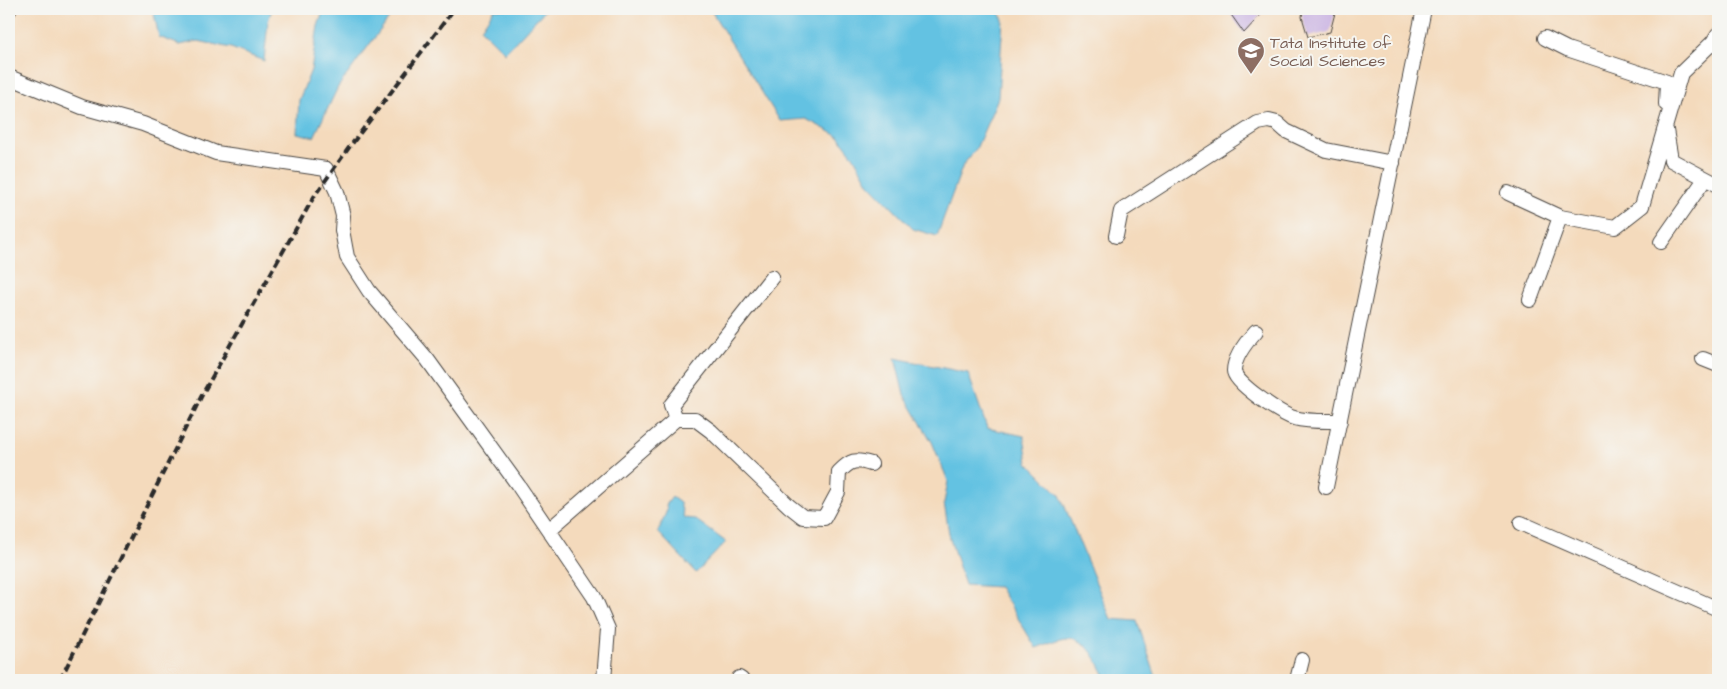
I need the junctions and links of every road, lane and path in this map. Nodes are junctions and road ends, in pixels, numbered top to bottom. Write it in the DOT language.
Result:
graph roads {
  1 [pos="1424,9"];
  2 [pos="1718,34"];
  3 [pos="1545,38"];
  4 [pos="9,77"];
  5 [pos="1665,125"];
  6 [pos="1393,163"];
  7 [pos="1705,179"];
  8 [pos="1718,185"];
  9 [pos="1508,193"];
  10 [pos="1560,217"];
  11 [pos="1116,236"];
  12 [pos="1661,242"];
  13 [pos="772,277"];
  14 [pos="1530,300"];
  15 [pos="1256,331"];
  16 [pos="1703,359"];
  17 [pos="1718,366"];
  18 [pos="676,419"];
  19 [pos="1340,421"];
  20 [pos="871,464"];
  21 [pos="1326,487"];
  22 [pos="1521,523"];
  23 [pos="548,530"];
  24 [pos="1718,609"];
  25 [pos="1302,660"];
  26 [pos="604,680"];
  27 [pos="1297,680"];
  1 -- 6 [label="street"];
  2 -- 5 [label="street"];
  3 -- 5 [label="street"];
  4 -- 23 [label="street"];
  5 -- 7 [label="street"];
  5 -- 10 [label="street"];
  6 -- 11 [label="street"];
  6 -- 19 [label="street"];
  7 -- 8 [label="street"];
  7 -- 12 [label="street"];
  9 -- 10 [label="street"];
  10 -- 14 [label="street"];
  13 -- 18 [label="street"];
  15 -- 19 [label="street"];
  16 -- 17 [label="street"];
  18 -- 20 [label="street"];
  18 -- 23 [label="street"];
  19 -- 21 [label="street"];
  22 -- 24 [label="street"];
  23 -- 26 [label="street"];
  25 -- 27 [label="street"];
}
